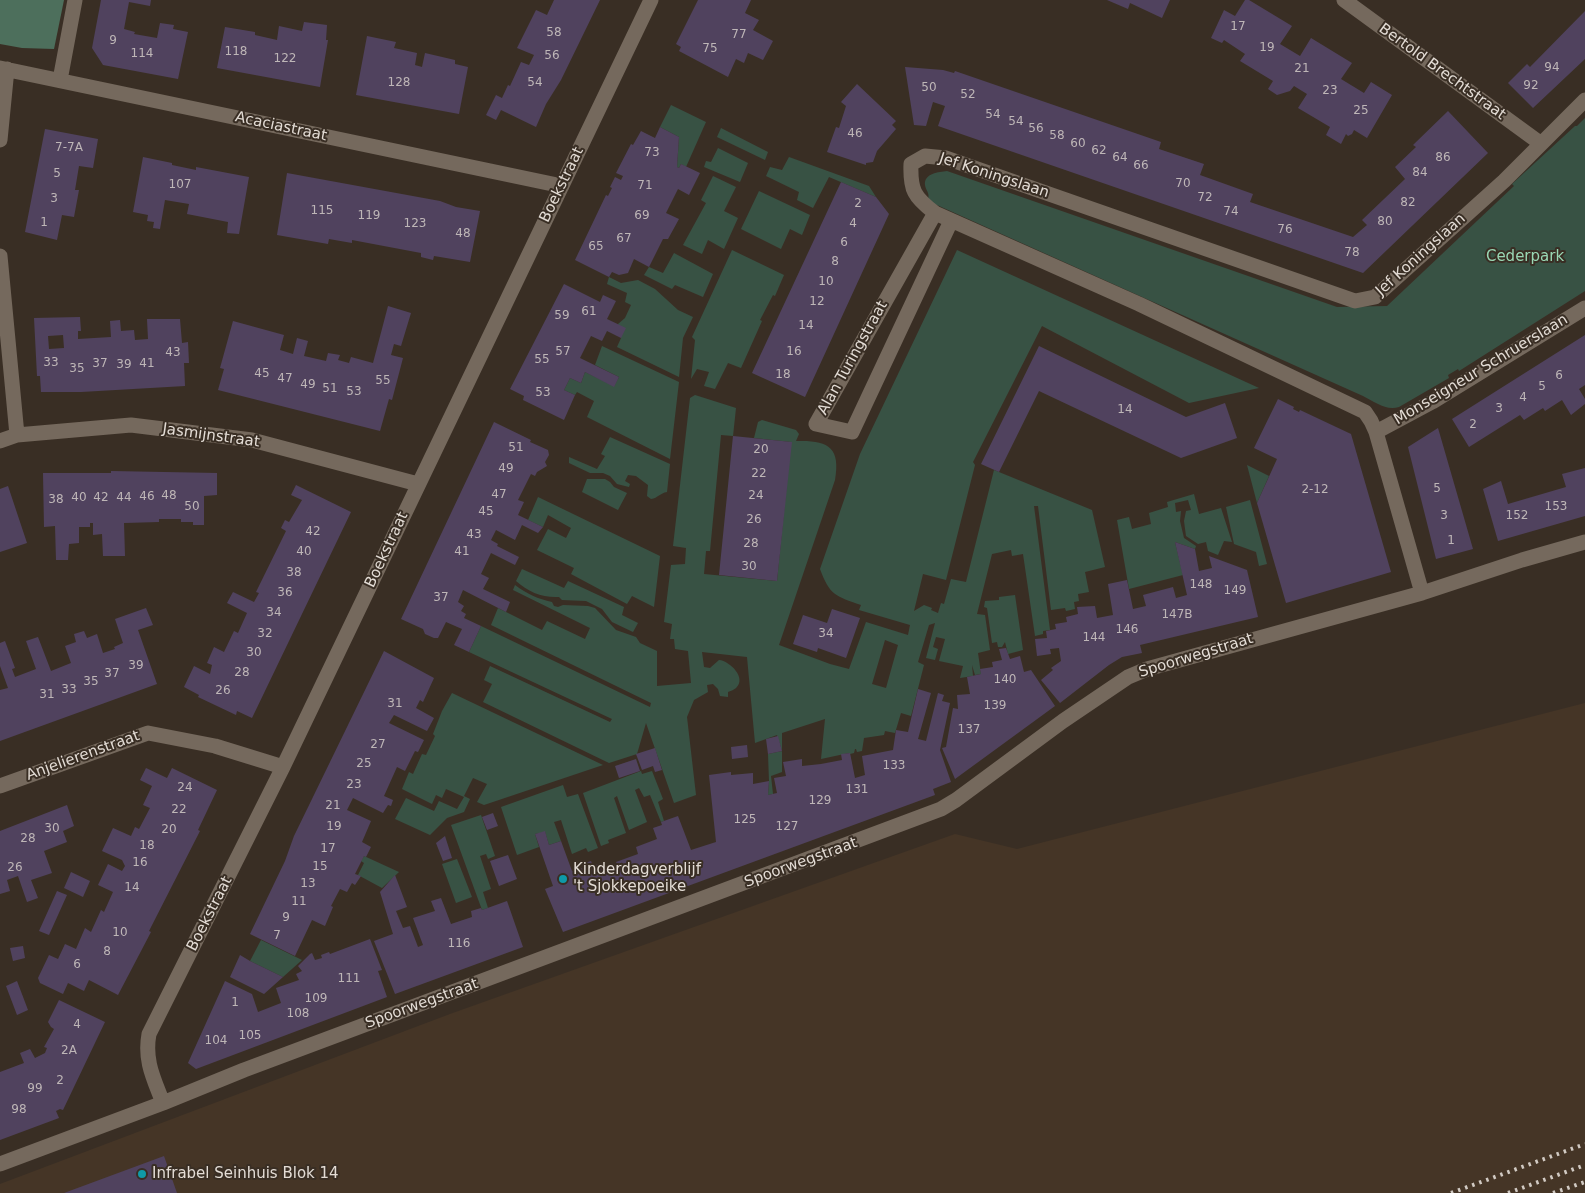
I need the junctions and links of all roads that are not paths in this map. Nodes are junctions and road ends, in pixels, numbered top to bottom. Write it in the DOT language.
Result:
graph roads {
  1 [pos="75,0"];
  2 [pos="651,0"];
  3 [pos="1344,0"];
  4 [pos="4,69"];
  5 [pos="60,80"];
  6 [pos="1585,100"];
  7 [pos="0,140"];
  8 [pos="1540,143"];
  9 [pos="562,186"];
  10 [pos="935,214"];
  11 [pos="952,221"];
  12 [pos="0,256"];
  13 [pos="1585,308"];
  14 [pos="1376,432"];
  15 [pos="17,435"];
  16 [pos="0,441"];
  17 [pos="418,484"];
  18 [pos="1585,542"];
  19 [pos="1422,593"];
  20 [pos="283,768"];
  21 [pos="0,786"];
  22 [pos="163,1103"];
  23 [pos="0,1164"];
  1 -- 5 [label="street"];
  2 -- 9 [label="street, Boekstraat"];
  3 -- 8 [label="street, Bertold Brechtstraat"];
  4 -- 5 [label="street, Acaciastraat"];
  4 -- 7 [label="street"];
  5 -- 9 [label="street, Acaciastraat"];
  6 -- 8 [label="street, Jef Koningslaan"];
  8 -- 10 [label="street, Jef Koningslaan"];
  9 -- 17 [label="street, Boekstraat"];
  10 -- 11 [label="street, Jef Koningslaan"];
  10 -- 11 [label="street, Alan Turingstraat"];
  11 -- 14 [label="street, Jef Koningslaan"];
  12 -- 15 [label="street"];
  13 -- 14 [label="street, Monseigneur Schruerslaan"];
  14 -- 19 [label="street, Jef Koningslaan"];
  15 -- 16 [label="street, Jasmijnstraat"];
  15 -- 17 [label="street, Jasmijnstraat"];
  17 -- 20 [label="street, Boekstraat"];
  18 -- 19 [label="street, Spoorwegstraat"];
  19 -- 22 [label="street, Spoorwegstraat"];
  20 -- 21 [label="street, Anjelierenstraat"];
  20 -- 22 [label="street, Boekstraat"];
  22 -- 23 [label="street, Spoorwegstraat"];
}
